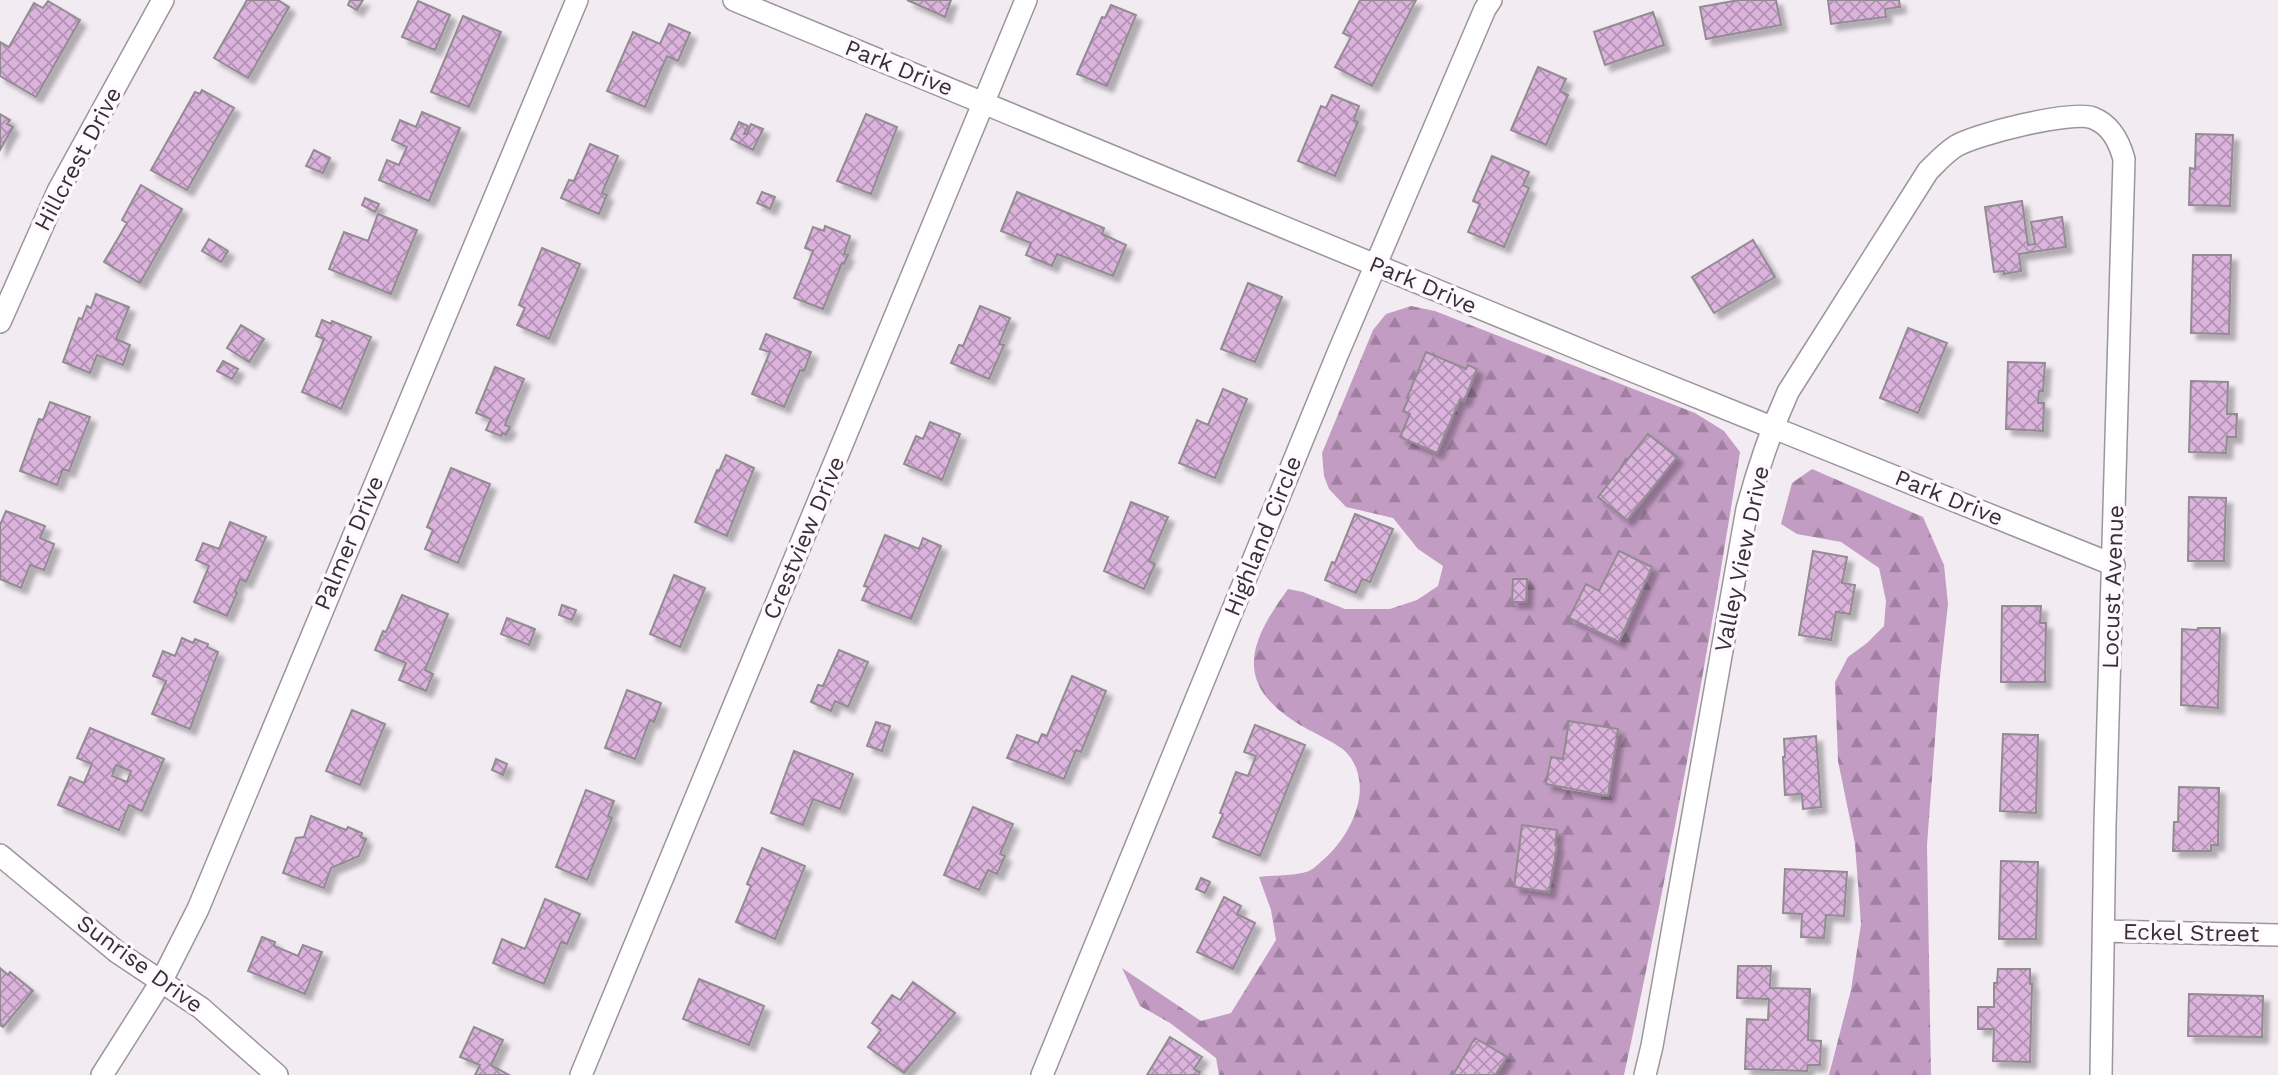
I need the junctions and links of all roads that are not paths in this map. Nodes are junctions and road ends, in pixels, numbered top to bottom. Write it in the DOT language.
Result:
graph roads {
  1 [pos="163,0"];
  2 [pos="577,0"];
  3 [pos="734,0"];
  4 [pos="1026,0"];
  5 [pos="1491,0"];
  6 [pos="983,103"];
  7 [pos="2087,116"];
  8 [pos="1375,266"];
  9 [pos="0,322"];
  10 [pos="1773,426"];
  11 [pos="2114,565"];
  12 [pos="0,855"];
  13 [pos="2104,932"];
  14 [pos="2278,935"];
  15 [pos="161,982"];
  16 [pos="102,1075"];
  17 [pos="277,1075"];
  18 [pos="581,1075"];
  19 [pos="1042,1075"];
  20 [pos="1645,1075"];
  21 [pos="2101,1075"];
  1 -- 9 [label="street, Hillcrest Drive"];
  2 -- 15 [label="street, Palmer Drive"];
  3 -- 6 [label="street, Park Drive"];
  4 -- 6 [label="street, Crestview Drive"];
  5 -- 8 [label="street, Highland Circle"];
  6 -- 8 [label="street, Park Drive"];
  6 -- 18 [label="street, Crestview Drive"];
  7 -- 10 [label="street, Valley View Drive"];
  7 -- 11 [label="street, Locust Avenue"];
  8 -- 10 [label="street, Park Drive"];
  8 -- 19 [label="street, Highland Circle"];
  10 -- 11 [label="street, Park Drive"];
  10 -- 20 [label="street, Valley View Drive"];
  11 -- 13 [label="street, Locust Avenue"];
  12 -- 15 [label="street, Sunrise Drive"];
  13 -- 14 [label="street, Eckel Street"];
  13 -- 21 [label="street, Locust Avenue"];
  15 -- 16 [label="street, Palmer Drive"];
  15 -- 17 [label="street, Sunrise Drive"];
}
